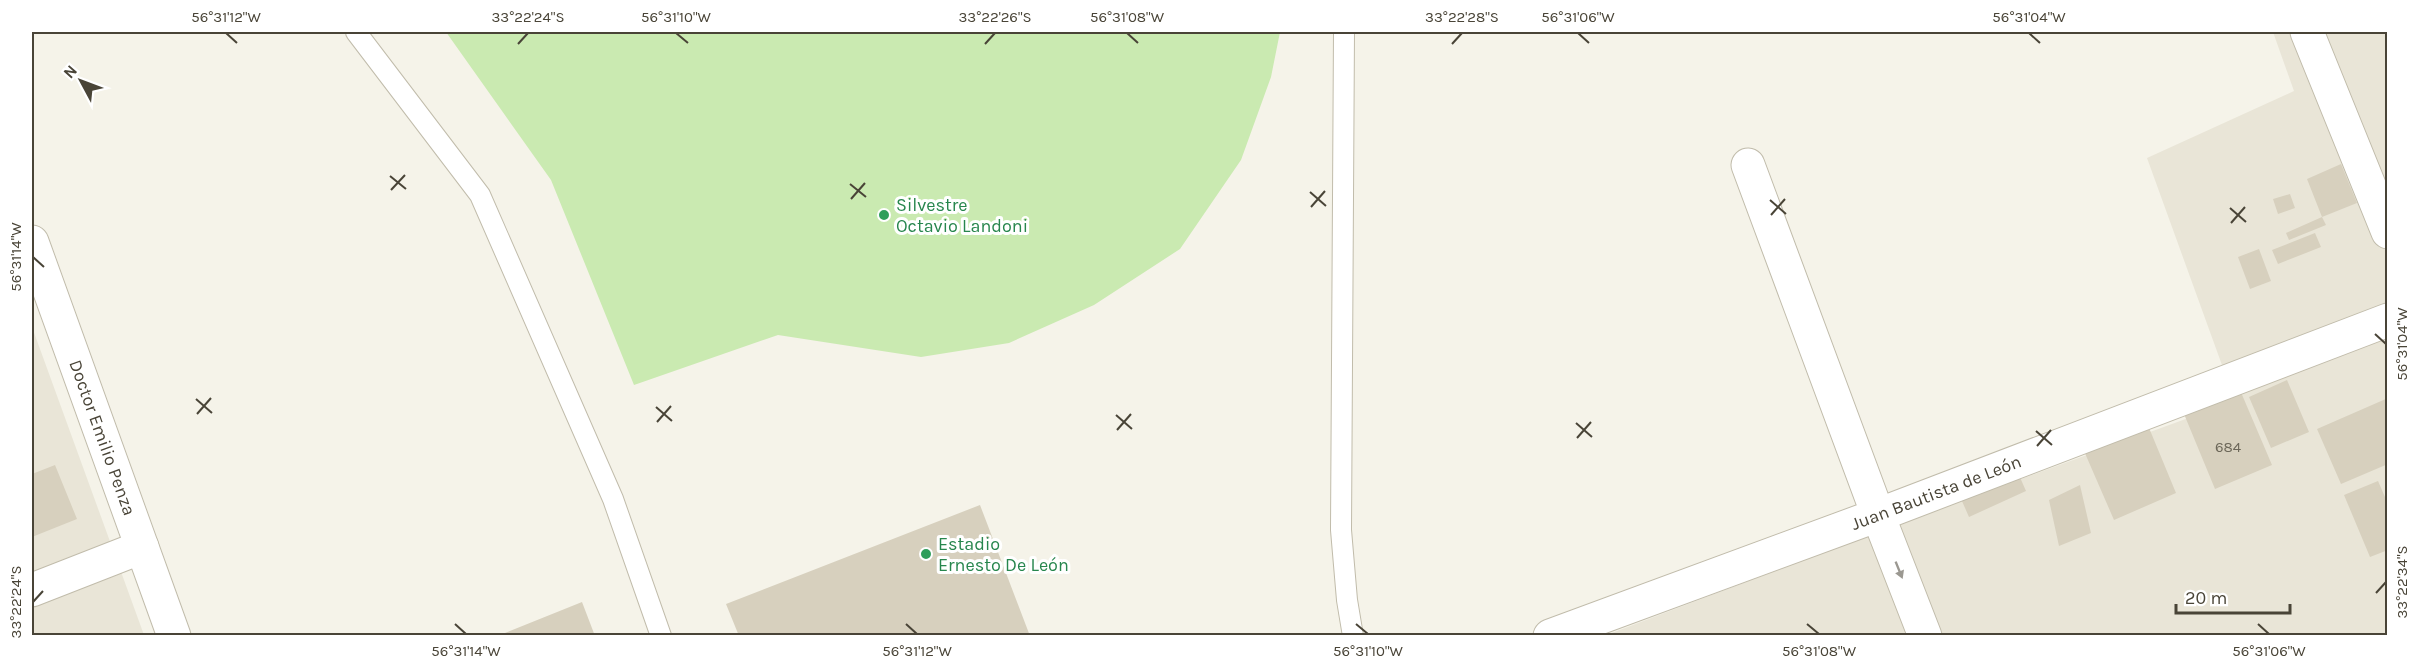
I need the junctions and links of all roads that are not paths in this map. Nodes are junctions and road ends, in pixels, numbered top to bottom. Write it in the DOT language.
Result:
graph roads {
  1 [pos="356,32"];
  2 [pos="1344,32"];
  3 [pos="2307,32"];
  4 [pos="1748,165"];
  5 [pos="2388,231"];
  6 [pos="32,242"];
  7 [pos="2388,320"];
  8 [pos="1878,515"];
  9 [pos="142,548"];
  10 [pos="32,590"];
  11 [pos="174,636"];
  12 [pos="661,636"];
  13 [pos="1353,636"];
  14 [pos="1550,636"];
  15 [pos="1925,636"];
  1 -- 12 [label="lane"];
  2 -- 13 [label="lane"];
  3 -- 5 [label="street"];
  4 -- 8 [label="street"];
  6 -- 9 [label="street, Doctor Emilio Penza"];
  7 -- 8 [label="street, Juan Bautista de León"];
  8 -- 14 [label="street, Juan Bautista de León"];
  8 -- 15 [label="street, one-way"];
  9 -- 10 [label="street"];
  9 -- 11 [label="street, Doctor Emilio Penza"];
}
